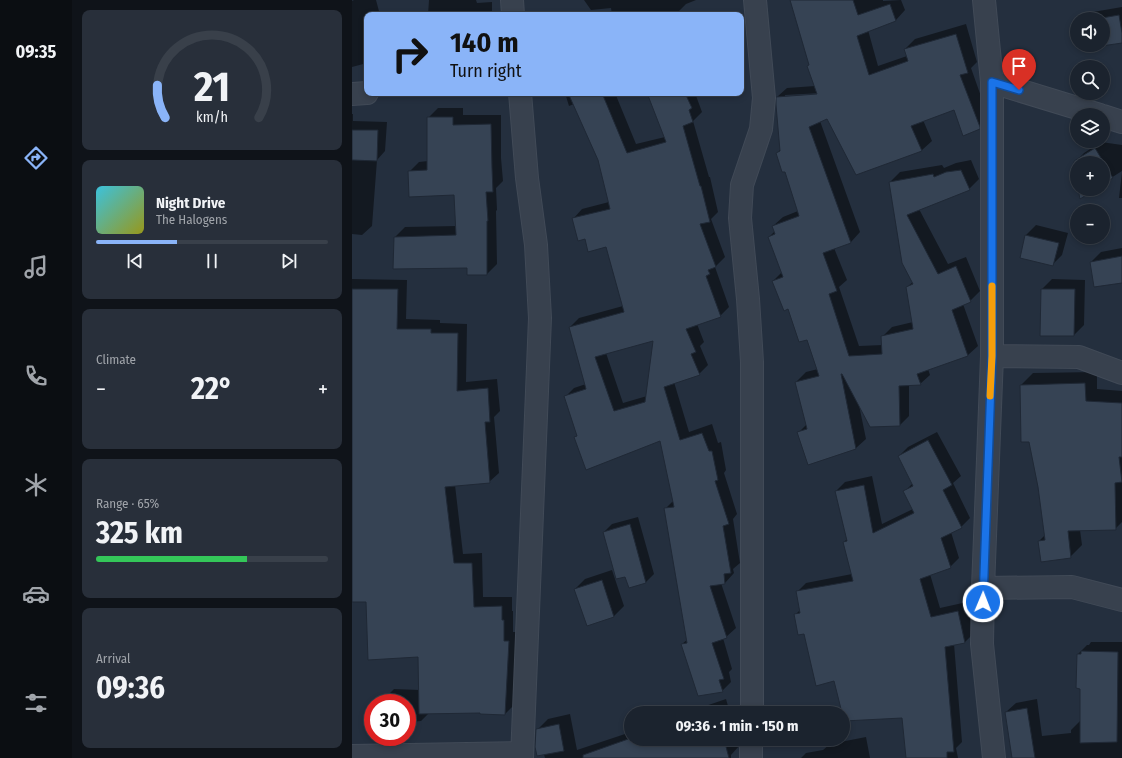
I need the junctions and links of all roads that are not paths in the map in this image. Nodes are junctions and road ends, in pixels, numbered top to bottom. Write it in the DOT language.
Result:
graph roads {
  1 [pos="512,0"];
  2 [pos="755,0"];
  3 [pos="984,0"];
  4 [pos="513,12"];
  5 [pos="992,82"];
  6 [pos="364,93"];
  7 [pos="352,94"];
  8 [pos="520,96"];
  9 [pos="1077,108"];
  10 [pos="1110,118"];
  11 [pos="1122,122"];
  12 [pos="992,356"];
  13 [pos="1122,373"];
  14 [pos="983,588"];
  15 [pos="1122,600"];
  16 [pos="752,706"];
  17 [pos="752,746"];
  18 [pos="352,756"];
  19 [pos="522,756"];
  20 [pos="751,758"];
  21 [pos="994,758"];
  1 -- 4 [label="street"];
  2 -- 16 [label="street"];
  3 -- 5 [label="street"];
  5 -- 9 [label="street"];
  5 -- 12 [label="street"];
  6 -- 7 [label="street"];
  8 -- 19 [label="street"];
  10 -- 11 [label="street"];
  12 -- 13 [label="street"];
  12 -- 14 [label="street"];
  14 -- 15 [label="street"];
  14 -- 21 [label="street"];
  17 -- 20 [label="street"];
  18 -- 19 [label="street"];
}
